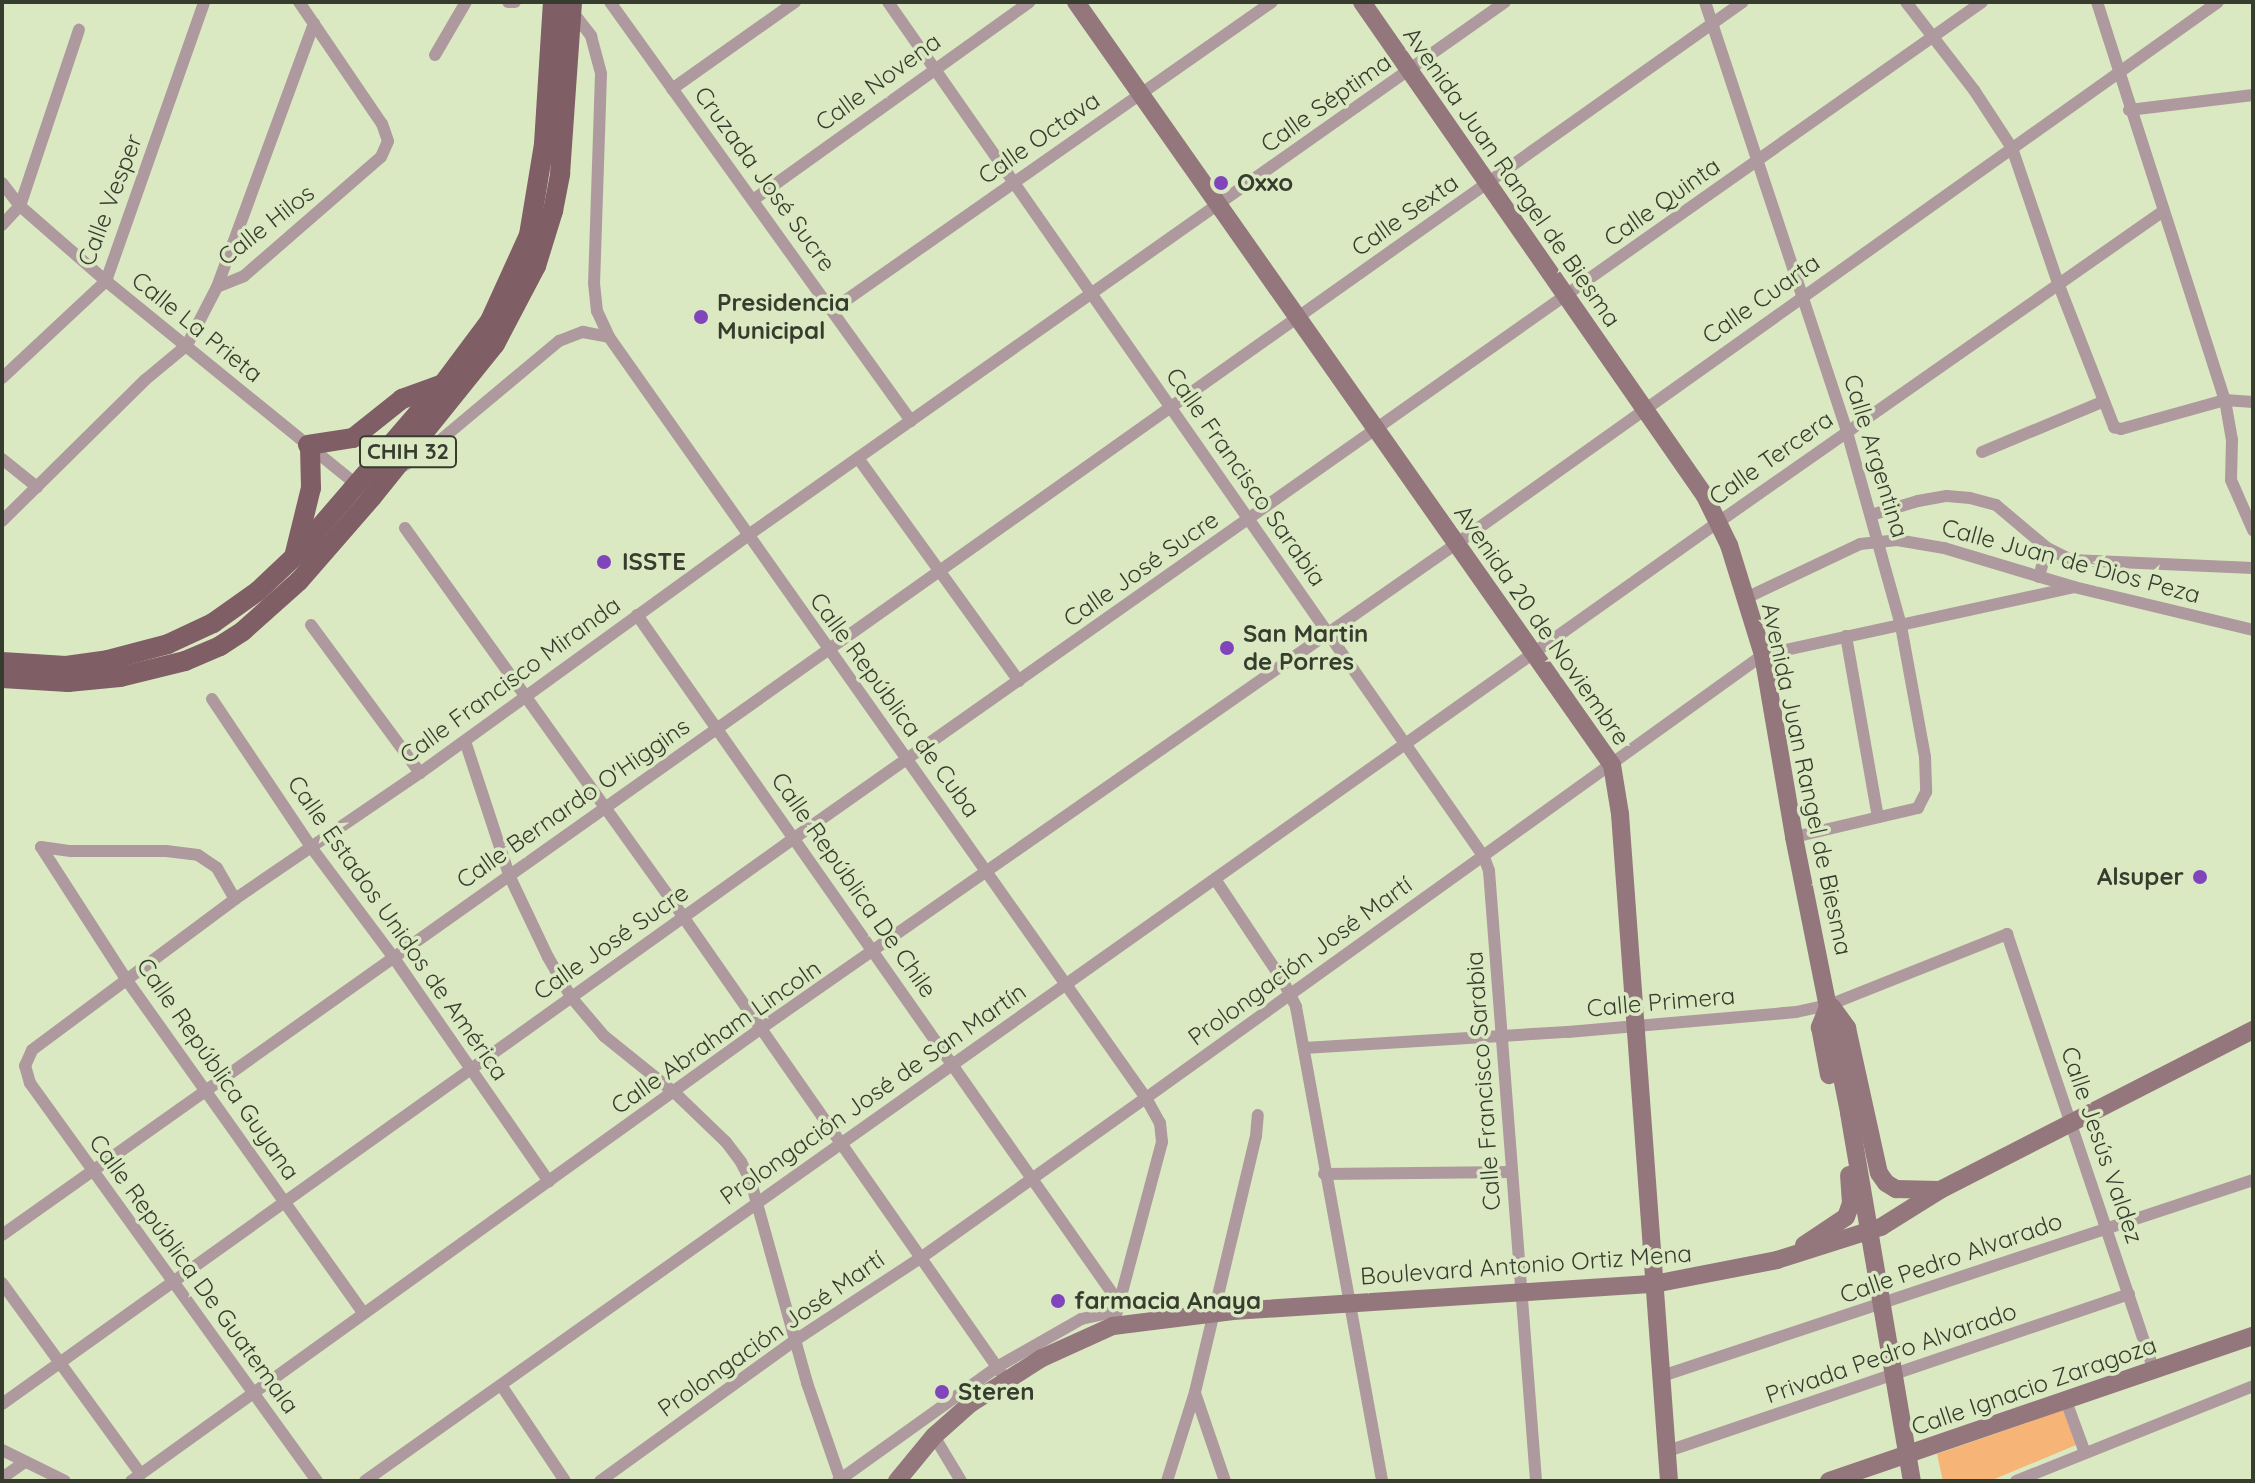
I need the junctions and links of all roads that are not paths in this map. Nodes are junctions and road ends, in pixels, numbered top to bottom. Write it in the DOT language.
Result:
graph roads {
  1 [pos="204,2"];
  2 [pos="299,2"];
  3 [pos="466,2"];
  4 [pos="508,2"];
  5 [pos="515,2"];
  6 [pos="610,2"];
  7 [pos="795,2"];
  8 [pos="888,2"];
  9 [pos="1030,2"];
  10 [pos="1076,2"];
  11 [pos="1272,2"];
  12 [pos="1362,2"];
  13 [pos="1505,2"];
  14 [pos="1705,2"];
  15 [pos="1743,2"];
  16 [pos="1906,2"];
  17 [pos="1982,2"];
  18 [pos="2097,2"];
  19 [pos="2218,2"];
  20 [pos="564,4"];
  21 [pos="314,23"];
  22 [pos="1712,24"];
  23 [pos="79,30"];
  24 [pos="1934,36"];
  25 [pos="435,55"];
  26 [pos="935,68"];
  27 [pos="1409,72"];
  28 [pos="2117,73"];
  29 [pos="672,89"];
  30 [pos="1140,93"];
  31 [pos="2253,95"];
  32 [pos="2129,110"];
  33 [pos="2012,148"];
  34 [pos="1756,162"];
  35 [pos="1014,182"];
  36 [pos="2,183"];
  37 [pos="1487,184"];
  38 [pos="753,200"];
  39 [pos="1219,205"];
  40 [pos="20,206"];
  41 [pos="2162,212"];
  42 [pos="2,225"];
  43 [pos="106,281"];
  44 [pos="2058,283"];
  45 [pos="217,287"];
  46 [pos="1093,294"];
  47 [pos="1566,295"];
  48 [pos="1804,297"];
  49 [pos="832,310"];
  50 [pos="1296,318"];
  51 [pos="609,337"];
  52 [pos="187,345"];
  53 [pos="2,378"];
  54 [pos="443,384"];
  55 [pos="2225,400"];
  56 [pos="2102,402"];
  57 [pos="2253,402"];
  58 [pos="1170,407"];
  59 [pos="1645,409"];
  60 [pos="911,421"];
  61 [pos="1375,431"];
  62 [pos="1847,432"];
  63 [pos="309,446"];
  64 [pos="1982,452"];
  65 [pos="858,458"];
  66 [pos="2,459"];
  67 [pos="395,469"];
  68 [pos="37,487"];
  69 [pos="364,490"];
  70 [pos="1871,515"];
  71 [pos="1249,520"];
  72 [pos="2,521"];
  73 [pos="1720,521"];
  74 [pos="405,528"];
  75 [pos="2253,530"];
  76 [pos="747,536"];
  77 [pos="1879,540"];
  78 [pos="1456,544"];
  79 [pos="2047,548"];
  80 [pos="295,556"];
  81 [pos="2253,568"];
  82 [pos="940,572"];
  83 [pos="2039,577"];
  84 [pos="2074,587"];
  85 [pos="1746,598"];
  86 [pos="637,615"];
  87 [pos="311,625"];
  88 [pos="1901,626"];
  89 [pos="2253,629"];
  90 [pos="1328,631"];
  91 [pos="1846,636"];
  92 [pos="829,651"];
  93 [pos="1534,653"];
  94 [pos="1763,655"];
  95 [pos="2,662"];
  96 [pos="2,678"];
  97 [pos="1019,681"];
  98 [pos="525,696"];
  99 [pos="212,699"];
  100 [pos="717,728"];
  101 [pos="465,741"];
  102 [pos="1407,743"];
  103 [pos="909,759"];
  104 [pos="1612,765"];
  105 [pos="420,773"];
  106 [pos="607,808"];
  107 [pos="1878,817"];
  108 [pos="1794,837"];
  109 [pos="793,839"];
  110 [pos="311,847"];
  111 [pos="1484,857"];
  112 [pos="988,873"];
  113 [pos="509,875"];
  114 [pos="1215,879"];
  115 [pos="235,899"];
  116 [pos="684,918"];
  117 [pos="2007,934"];
  118 [pos="874,953"];
  119 [pos="394,958"];
  120 [pos="126,979"];
  121 [pos="1066,985"];
  122 [pos="1291,994"];
  123 [pos="571,997"];
  124 [pos="1829,1005"];
  125 [pos="1636,1026"];
  126 [pos="760,1029"];
  127 [pos="2252,1033"];
  128 [pos="1502,1035"];
  129 [pos="1304,1048"];
  130 [pos="955,1065"];
  131 [pos="473,1070"];
  132 [pos="205,1089"];
  133 [pos="37,1092"];
  134 [pos="675,1093"];
  135 [pos="1146,1098"];
  136 [pos="1258,1115"];
  137 [pos="2072,1122"];
  138 [pos="840,1144"];
  139 [pos="93,1170"];
  140 [pos="1511,1172"];
  141 [pos="1324,1174"];
  142 [pos="1033,1177"];
  143 [pos="2253,1180"];
  144 [pos="549,1182"];
  145 [pos="1940,1190"];
  146 [pos="285,1201"];
  147 [pos="757,1203"];
  148 [pos="2107,1229"];
  149 [pos="2,1235"];
  150 [pos="922,1257"];
  151 [pos="1777,1260"];
  152 [pos="172,1281"];
  153 [pos="2,1283"];
  154 [pos="1654,1284"];
  155 [pos="1520,1293"];
  156 [pos="2129,1294"];
  157 [pos="1347,1303"];
  158 [pos="1882,1304"];
  159 [pos="363,1313"];
  160 [pos="1115,1313"];
  161 [pos="2253,1336"];
  162 [pos="794,1341"];
  163 [pos="59,1363"];
  164 [pos="2154,1371"];
  165 [pos="1002,1374"];
  166 [pos="1894,1374"];
  167 [pos="1662,1376"];
  168 [pos="501,1385"];
  169 [pos="2253,1386"];
  170 [pos="1195,1392"];
  171 [pos="252,1394"];
  172 [pos="2066,1401"];
  173 [pos="2,1404"];
  174 [pos="934,1436"];
  175 [pos="2,1450"];
  176 [pos="1668,1451"];
  177 [pos="1907,1453"];
  178 [pos="2085,1453"];
  179 [pos="25,1462"];
  180 [pos="2041,1476"];
  181 [pos="136,1477"];
  182 [pos="2,1478"];
  183 [pos="840,1480"];
  184 [pos="65,1481"];
  185 [pos="317,1481"];
  186 [pos="365,1481"];
  187 [pos="565,1481"];
  188 [pos="600,1481"];
  189 [pos="897,1481"];
  190 [pos="961,1481"];
  191 [pos="1167,1481"];
  192 [pos="1225,1481"];
  193 [pos="1382,1481"];
  194 [pos="1536,1481"];
  195 [pos="1669,1481"];
  196 [pos="1829,1481"];
  197 [pos="1912,1481"];
  198 [pos="2016,1481"];
  1 -- 43 [label="street, Calle Vesper"];
  2 -- 21 [label="street"];
  3 -- 25 [label="street"];
  4 -- 5 [label="street"];
  6 -- 29 [label="street, Cruzada José Sucre"];
  7 -- 29 [label="street"];
  8 -- 26 [label="street, Calle Francisco Sarabia"];
  9 -- 26 [label="street, Calle Novena"];
  10 -- 30 [label="street, Avenida 20 de Noviembre"];
  11 -- 30 [label="street, Calle Octava"];
  12 -- 27 [label="street, Avenida Juan Rangel de Biesma"];
  13 -- 27 [label="street, Calle Séptima"];
  14 -- 22 [label="street, Calle Argentina"];
  15 -- 22 [label="street, Calle Sexta"];
  16 -- 24 [label="street"];
  17 -- 24 [label="street, Calle Quinta"];
  18 -- 28 [label="street"];
  19 -- 28 [label="street, Calle Cuarta"];
  20 -- 51 [label="street, Calle República de Cuba"];
  20 -- 54 [label="main road, CHIH 32"];
  20 -- 67 [label="main road, CHIH 32"];
  21 -- 45 [label="street"];
  21 -- 45 [label="street, Calle Hilos"];
  22 -- 34 [label="street, Calle Argentina"];
  22 -- 37 [label="street, Calle Sexta"];
  23 -- 40 [label="street"];
  24 -- 33 [label="street"];
  24 -- 34 [label="street, Calle Quinta"];
  26 -- 35 [label="street, Calle Francisco Sarabia"];
  26 -- 38 [label="street, Calle Novena"];
  27 -- 37 [label="street, Avenida Juan Rangel de Biesma"];
  27 -- 39 [label="street, Calle Séptima"];
  28 -- 32 [label="street"];
  28 -- 33 [label="street, Calle Cuarta"];
  29 -- 38 [label="street, Cruzada José Sucre"];
  30 -- 35 [label="street, Calle Octava"];
  30 -- 39 [label="street, Avenida 20 de Noviembre"];
  31 -- 32 [label="street"];
  32 -- 41 [label="street"];
  33 -- 44 [label="street"];
  33 -- 48 [label="street, Calle Cuarta"];
  34 -- 47 [label="street, Calle Quinta"];
  34 -- 48 [label="street, Calle Argentina"];
  35 -- 46 [label="street, Calle Francisco Sarabia"];
  35 -- 49 [label="street, Calle Octava"];
  36 -- 40 [label="street, Calle La Prieta"];
  37 -- 47 [label="street, Avenida Juan Rangel de Biesma"];
  37 -- 50 [label="street, Calle Sexta"];
  38 -- 49 [label="street, Cruzada José Sucre"];
  39 -- 46 [label="street, Calle Séptima"];
  39 -- 50 [label="street, Avenida 20 de Noviembre"];
  40 -- 42 [label="street"];
  40 -- 43 [label="street, Calle La Prieta"];
  41 -- 44 [label="street, Calle Tercera"];
  41 -- 55 [label="street"];
  43 -- 52 [label="street, Calle La Prieta"];
  43 -- 53 [label="street, Calle Vesper"];
  44 -- 56 [label="street"];
  44 -- 62 [label="street, Calle Tercera"];
  45 -- 52 [label="street, Calle Hilos"];
  46 -- 58 [label="street, Calle Francisco Sarabia"];
  46 -- 60 [label="street, Calle Francisco Miranda"];
  47 -- 59 [label="street, Avenida Juan Rangel de Biesma"];
  47 -- 61 [label="street, Calle Quinta"];
  48 -- 59 [label="street, Calle Cuarta"];
  48 -- 62 [label="street, Calle Argentina"];
  49 -- 60 [label="street, Cruzada José Sucre"];
  50 -- 58 [label="street, Calle Sexta"];
  50 -- 61 [label="street, Avenida 20 de Noviembre"];
  51 -- 67 [label="street"];
  51 -- 76 [label="street, Calle República de Cuba"];
  52 -- 63 [label="street, Calle La Prieta"];
  52 -- 68 [label="street"];
  54 -- 63 [label="main road"];
  54 -- 69 [label="main road, CHIH 32"];
  55 -- 56 [label="street"];
  55 -- 57 [label="street"];
  55 -- 75 [label="street"];
  56 -- 64 [label="street"];
  58 -- 71 [label="street, Calle Francisco Sarabia"];
  58 -- 82 [label="street, Calle Bernardo O'Higgins"];
  59 -- 73 [label="street, Avenida Juan Rangel de Biesma"];
  59 -- 78 [label="street, Calle Cuarta"];
  60 -- 65 [label="street, Calle Francisco Miranda"];
  61 -- 71 [label="street, Calle Quinta"];
  61 -- 78 [label="street, Avenida 20 de Noviembre"];
  62 -- 70 [label="street, Calle Argentina"];
  62 -- 73 [label="street, Calle Tercera"];
  63 -- 69 [label="street, Calle La Prieta"];
  63 -- 80 [label="main road"];
  65 -- 76 [label="street, Calle Francisco Miranda"];
  65 -- 82 [label="street"];
  66 -- 68 [label="street"];
  67 -- 69 [label="main road, CHIH 32"];
  68 -- 72 [label="street"];
  69 -- 80 [label="main road, CHIH 32"];
  69 -- 96 [label="main road, CHIH 32"];
  70 -- 77 [label="street, Calle Argentina"];
  70 -- 79 [label="street"];
  71 -- 90 [label="street, Calle Francisco Sarabia"];
  71 -- 97 [label="street, Calle José Sucre"];
  73 -- 85 [label="street, Avenida Juan Rangel de Biesma"];
  73 -- 93 [label="street, Calle Tercera"];
  74 -- 98 [label="street"];
  76 -- 86 [label="street, Calle Francisco Miranda"];
  76 -- 92 [label="street, Calle República de Cuba"];
  77 -- 83 [label="street, Calle Juan de Dios Peza"];
  77 -- 85 [label="street, Calle Juan de Dios Peza"];
  77 -- 88 [label="street, Calle Argentina"];
  78 -- 90 [label="street, Calle Cuarta"];
  78 -- 93 [label="street, Avenida 20 de Noviembre"];
  79 -- 81 [label="street"];
  79 -- 83 [label="street"];
  80 -- 95 [label="main road, CHIH 32"];
  82 -- 92 [label="street, Calle Bernardo O'Higgins"];
  82 -- 97 [label="street"];
  83 -- 84 [label="street, Calle Juan de Dios Peza"];
  84 -- 88 [label="street, Prolongación José Martí"];
  84 -- 89 [label="street, Calle Juan de Dios Peza"];
  85 -- 94 [label="street, Avenida Juan Rangel de Biesma"];
  86 -- 98 [label="street, Calle Francisco Miranda"];
  86 -- 100 [label="street, Calle República De Chile"];
  87 -- 105 [label="street"];
  88 -- 91 [label="street, Prolongación José Martí"];
  88 -- 107 [label="street, Calle Argentina"];
  90 -- 102 [label="street, Calle Francisco Sarabia"];
  90 -- 112 [label="street, Calle Abraham Lincoln"];
  91 -- 94 [label="street, Prolongación José Martí"];
  91 -- 107 [label="street"];
  92 -- 100 [label="street, Calle Bernardo O'Higgins"];
  92 -- 103 [label="street, Calle República de Cuba"];
  93 -- 102 [label="street, Calle Tercera"];
  93 -- 104 [label="street, Avenida 20 de Noviembre"];
  94 -- 104 [label="street, Prolongación José Martí"];
  94 -- 108 [label="street, Avenida Juan Rangel de Biesma"];
  97 -- 103 [label="street, Calle José Sucre"];
  98 -- 101 [label="street, Calle Francisco Miranda"];
  98 -- 106 [label="street"];
  99 -- 110 [label="street, Calle Estados Unidos de América"];
  100 -- 106 [label="street, Calle Bernardo O'Higgins"];
  100 -- 109 [label="street, Calle República De Chile"];
  101 -- 105 [label="street, Calle Francisco Miranda"];
  101 -- 113 [label="street"];
  102 -- 111 [label="street, Calle Francisco Sarabia"];
  102 -- 114 [label="street, Prolongación José de San Martín"];
  103 -- 109 [label="street, Calle José Sucre"];
  103 -- 112 [label="street, Calle República de Cuba"];
  104 -- 111 [label="street, Prolongación José Martí"];
  104 -- 125 [label="street, Avenida 20 de Noviembre"];
  105 -- 110 [label="street, Calle Francisco Miranda"];
  106 -- 113 [label="street, Calle Bernardo O'Higgins"];
  106 -- 116 [label="street"];
  107 -- 108 [label="street, Calle Argentina"];
  108 -- 124 [label="street, Avenida Juan Rangel de Biesma"];
  109 -- 116 [label="street, Calle José Sucre"];
  109 -- 118 [label="street, Calle República De Chile"];
  110 -- 115 [label="street, Calle Francisco Miranda"];
  110 -- 119 [label="street, Calle Estados Unidos de América"];
  111 -- 122 [label="street, Prolongación José Martí"];
  111 -- 128 [label="street, Calle Francisco Sarabia"];
  112 -- 118 [label="street, Calle Abraham Lincoln"];
  112 -- 121 [label="street, Calle República de Cuba"];
  113 -- 119 [label="street, Calle Bernardo O'Higgins"];
  113 -- 123 [label="street"];
  114 -- 121 [label="street, Prolongación José de San Martín"];
  114 -- 122 [label="street"];
  115 -- 120 [label="street, Calle Francisco Miranda"];
  115 -- 120 [label="street, Calle República Guyana"];
  116 -- 123 [label="street, Calle José Sucre"];
  116 -- 126 [label="street"];
  117 -- 124 [label="street, Calle Primera"];
  117 -- 137 [label="street, Calle Jesús Valdez"];
  118 -- 126 [label="street, Calle Abraham Lincoln"];
  118 -- 130 [label="street, Calle República De Chile"];
  119 -- 131 [label="street, Calle Estados Unidos de América"];
  119 -- 132 [label="street, Calle Bernardo O'Higgins"];
  120 -- 132 [label="street, Calle República Guyana"];
  120 -- 133 [label="street, Calle Francisco Miranda"];
  121 -- 130 [label="street, Prolongación José de San Martín"];
  121 -- 135 [label="street, Calle República de Cuba"];
  122 -- 129 [label="street"];
  122 -- 135 [label="street, Prolongación José Martí"];
  123 -- 131 [label="street, Calle José Sucre"];
  123 -- 134 [label="street"];
  124 -- 125 [label="street, Calle Primera"];
  124 -- 145 [label="street"];
  124 -- 151 [label="street"];
  124 -- 158 [label="street, Avenida Juan Rangel de Biesma"];
  125 -- 128 [label="street, Calle Primera"];
  125 -- 154 [label="street, Avenida 20 de Noviembre"];
  126 -- 134 [label="street, Calle Abraham Lincoln"];
  126 -- 138 [label="street"];
  127 -- 137 [label="street, Boulevard Antonio Ortiz Mena"];
  128 -- 129 [label="street, Calle Primera"];
  128 -- 140 [label="street, Calle Francisco Sarabia"];
  129 -- 141 [label="street"];
  130 -- 138 [label="street, Prolongación José de San Martín"];
  130 -- 142 [label="street, Calle República De Chile"];
  131 -- 144 [label="street, Calle Estados Unidos de América"];
  131 -- 146 [label="street, Calle José Sucre"];
  132 -- 139 [label="street, Calle Bernardo O'Higgins"];
  132 -- 146 [label="street, Calle República Guyana"];
  133 -- 139 [label="street, Calle República De Guatemala"];
  134 -- 144 [label="street, Calle Abraham Lincoln"];
  134 -- 147 [label="street"];
  135 -- 142 [label="street, Prolongación José Martí"];
  135 -- 160 [label="street, Calle República de Cuba"];
  136 -- 170 [label="street"];
  137 -- 145 [label="street, Boulevard Antonio Ortiz Mena"];
  137 -- 148 [label="street, Calle Jesús Valdez"];
  138 -- 147 [label="street, Prolongación José de San Martín"];
  138 -- 150 [label="street"];
  139 -- 149 [label="street, Calle Bernardo O'Higgins"];
  139 -- 152 [label="street, Calle República De Guatemala"];
  140 -- 141 [label="street"];
  140 -- 155 [label="street, Calle Francisco Sarabia"];
  141 -- 157 [label="street"];
  142 -- 150 [label="street, Prolongación José Martí"];
  142 -- 160 [label="street, Calle República De Chile"];
  143 -- 148 [label="street, Calle Pedro Alvarado"];
  144 -- 159 [label="street, Calle Abraham Lincoln"];
  145 -- 151 [label="street, Boulevard Antonio Ortiz Mena"];
  146 -- 152 [label="street, Calle José Sucre"];
  146 -- 159 [label="street, Calle República Guyana"];
  147 -- 162 [label="street"];
  147 -- 168 [label="street, Prolongación José de San Martín"];
  148 -- 156 [label="street, Calle Jesús Valdez"];
  148 -- 158 [label="street, Calle Pedro Alvarado"];
  150 -- 162 [label="street, Prolongación José Martí"];
  150 -- 165 [label="street"];
  151 -- 154 [label="street, Boulevard Antonio Ortiz Mena"];
  152 -- 163 [label="street, Calle José Sucre"];
  152 -- 171 [label="street, Calle República De Guatemala"];
  153 -- 163 [label="street"];
  154 -- 155 [label="street, Boulevard Antonio Ortiz Mena"];
  154 -- 167 [label="street, Avenida 20 de Noviembre"];
  155 -- 157 [label="street, Boulevard Antonio Ortiz Mena"];
  155 -- 194 [label="street, Calle Francisco Sarabia"];
  156 -- 164 [label="street, Calle Jesús Valdez"];
  156 -- 166 [label="street, Privada Pedro Alvarado"];
  157 -- 160 [label="street, Boulevard Antonio Ortiz Mena"];
  157 -- 193 [label="street"];
  158 -- 166 [label="street, Avenida Juan Rangel de Biesma"];
  158 -- 167 [label="street, Calle Pedro Alvarado"];
  159 -- 171 [label="street, Calle Abraham Lincoln"];
  160 -- 165 [label="street, Boulevard Antonio Ortiz Mena"];
  161 -- 164 [label="street, Calle Ignacio Zaragoza"];
  162 -- 183 [label="street"];
  162 -- 188 [label="street, Prolongación José Martí"];
  163 -- 173 [label="street, Calle José Sucre"];
  163 -- 181 [label="street"];
  164 -- 172 [label="street, Calle Ignacio Zaragoza"];
  165 -- 174 [label="street, Boulevard Antonio Ortiz Mena"];
  165 -- 183 [label="street"];
  166 -- 176 [label="street, Privada Pedro Alvarado"];
  166 -- 177 [label="street, Avenida Juan Rangel de Biesma"];
  167 -- 176 [label="street, Avenida 20 de Noviembre"];
  168 -- 186 [label="street, Prolongación José de San Martín"];
  168 -- 187 [label="street"];
  169 -- 178 [label="street"];
  170 -- 191 [label="street"];
  170 -- 192 [label="street"];
  171 -- 181 [label="street, Calle Abraham Lincoln"];
  171 -- 185 [label="street, Calle República De Guatemala"];
  172 -- 177 [label="street, Calle Ignacio Zaragoza"];
  172 -- 178 [label="street"];
  174 -- 189 [label="street, Boulevard Antonio Ortiz Mena"];
  174 -- 190 [label="street"];
  175 -- 179 [label="street"];
  176 -- 195 [label="street, Avenida 20 de Noviembre"];
  177 -- 196 [label="street, Calle Ignacio Zaragoza"];
  177 -- 197 [label="street, Avenida Juan Rangel de Biesma"];
  178 -- 180 [label="street"];
  179 -- 182 [label="street"];
  179 -- 184 [label="street"];
  180 -- 198 [label="street"];
}
